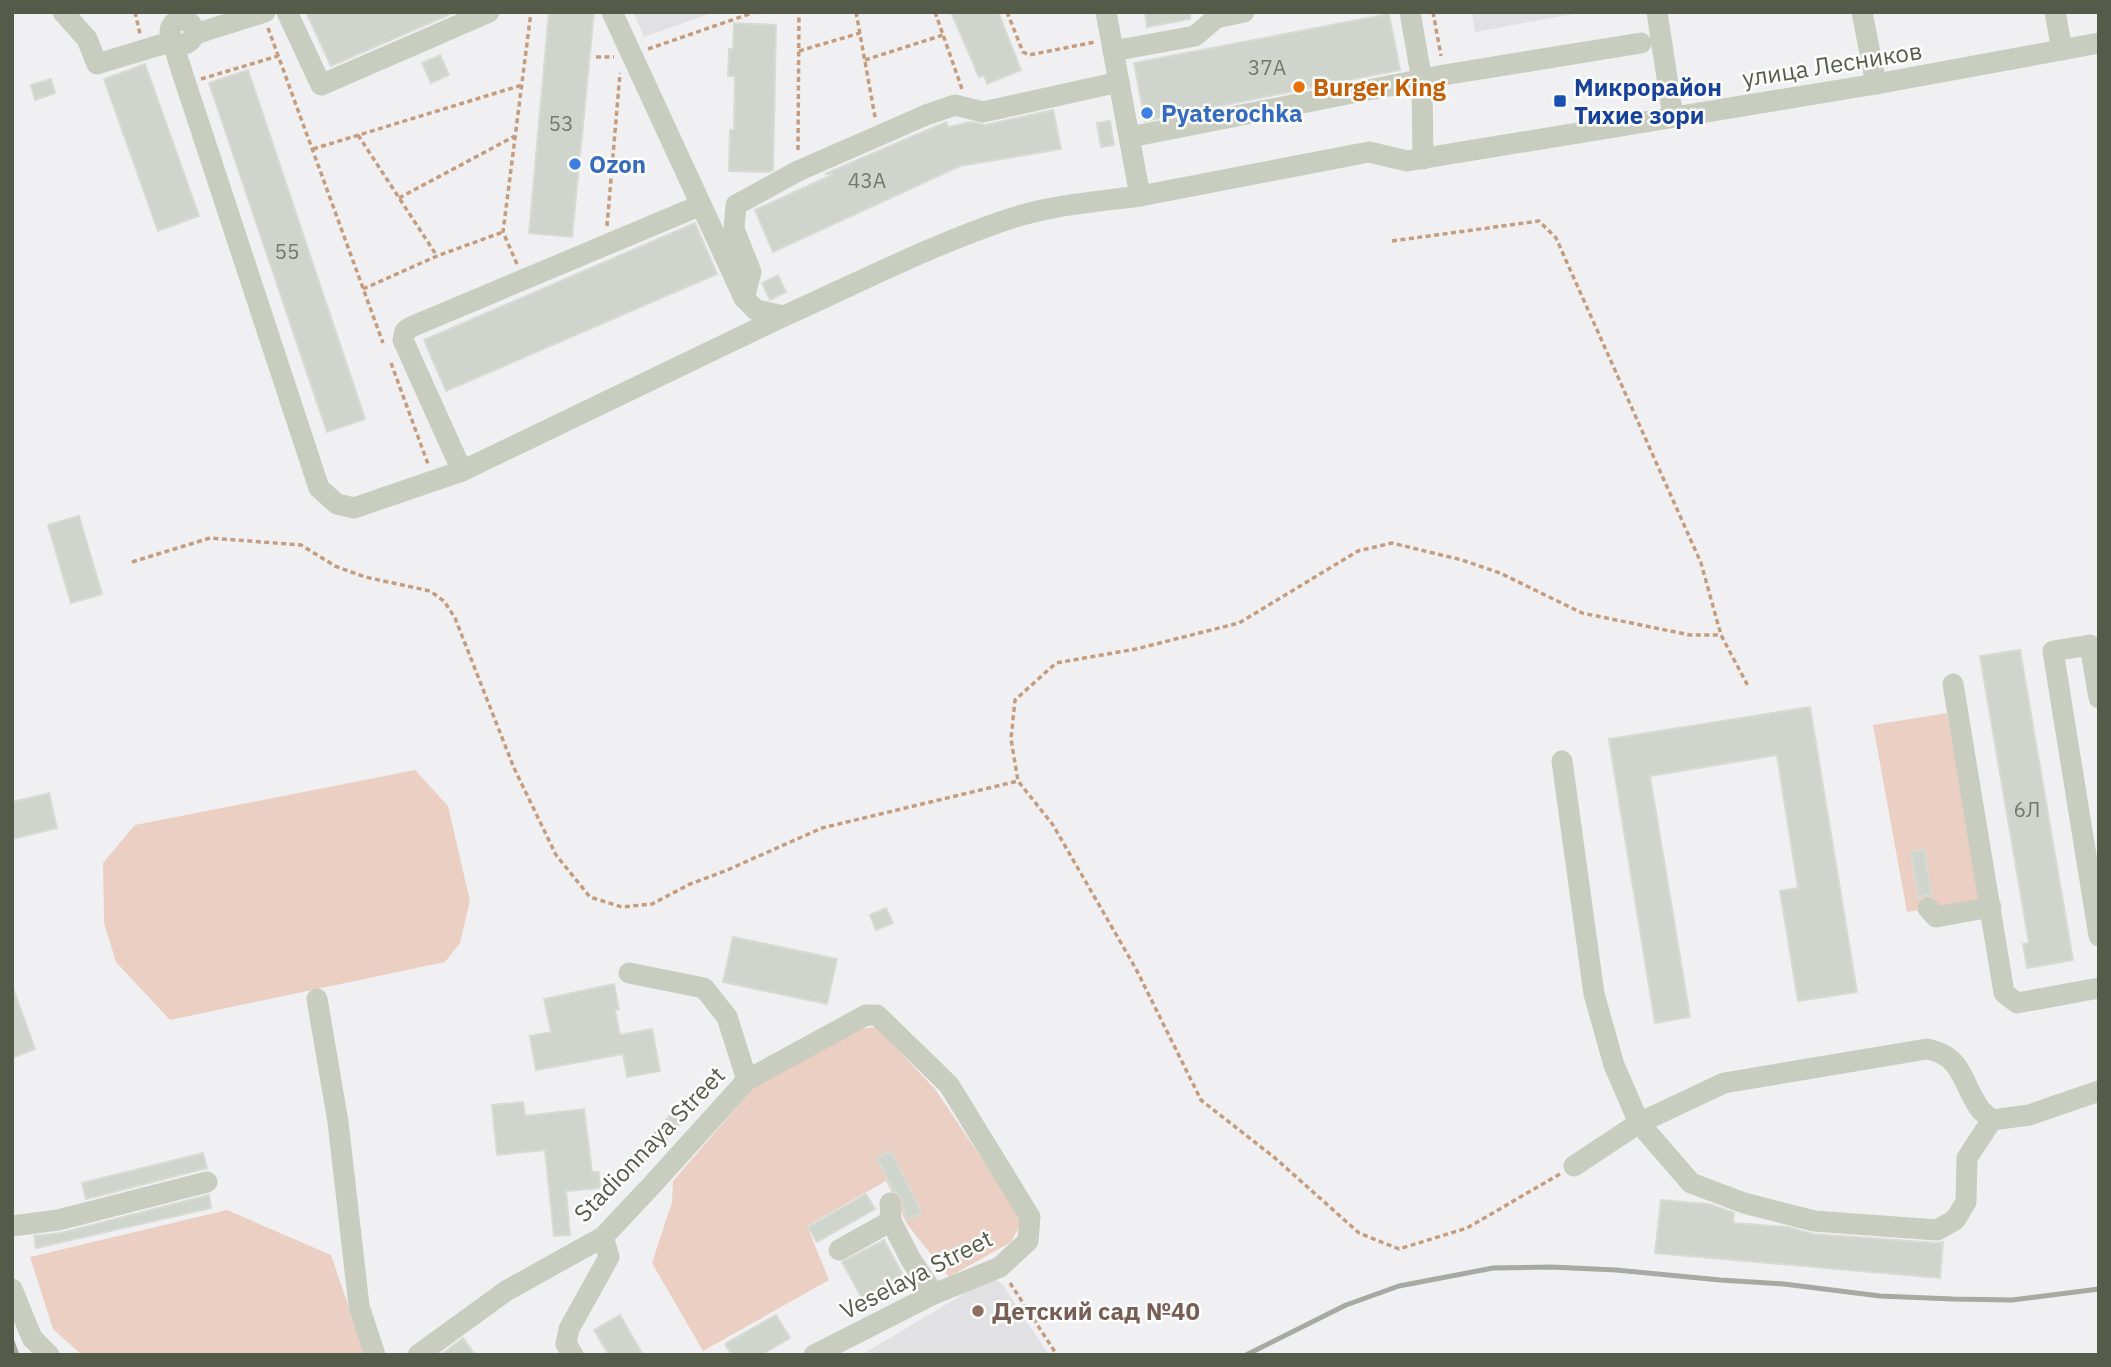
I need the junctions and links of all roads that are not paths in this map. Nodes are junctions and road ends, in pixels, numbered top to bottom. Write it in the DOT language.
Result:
graph roads {
  1 [pos="63,12"];
  2 [pos="287,12"];
  3 [pos="489,12"];
  4 [pos="612,12"];
  5 [pos="1106,12"];
  6 [pos="1244,12"];
  7 [pos="1410,12"];
  8 [pos="1657,12"];
  9 [pos="1862,12"];
  10 [pos="2055,12"];
  11 [pos="264,13"];
  12 [pos="240,16"];
  13 [pos="192,32"];
  14 [pos="1642,43"];
  15 [pos="2099,43"];
  16 [pos="1112,45"];
  17 [pos="2062,50"];
  18 [pos="1422,80"];
  19 [pos="1119,82"];
  20 [pos="1876,84"];
  21 [pos="1672,117"];
  22 [pos="1130,137"];
  23 [pos="1415,160"];
  24 [pos="1140,196"];
  25 [pos="701,205"];
  26 [pos="744,298"];
  27 [pos="783,316"];
  28 [pos="462,471"];
  29 [pos="1953,684"];
  30 [pos="2099,698"];
  31 [pos="1562,761"];
  32 [pos="2095,895"];
  33 [pos="1991,907"];
  34 [pos="1928,908"];
  35 [pos="2099,936"];
  36 [pos="629,974"];
  37 [pos="2099,988"];
  38 [pos="317,999"];
  39 [pos="747,1080"];
  40 [pos="949,1085"];
  41 [pos="2099,1091"];
  42 [pos="1993,1120"];
  43 [pos="1639,1123"];
  44 [pos="1574,1166"];
  45 [pos="207,1182"];
  46 [pos="12,1226"];
  47 [pos="603,1237"];
  48 [pos="839,1250"];
  49 [pos="13,1293"];
  50 [pos="934,1293"];
  51 [pos="45,1352"];
  52 [pos="19,1355"];
  53 [pos="375,1355"];
  54 [pos="418,1355"];
  55 [pos="573,1355"];
  56 [pos="814,1355"];
  1 -- 13 [label="street"];
  2 -- 3 [label="street"];
  4 -- 25 [label="street"];
  5 -- 16 [label="street"];
  6 -- 16 [label="street"];
  7 -- 18 [label="street"];
  8 -- 21 [label="street"];
  9 -- 20 [label="street"];
  10 -- 17 [label="street"];
  11 -- 12 [label="street"];
  12 -- 13 [label="street"];
  13 -- 28 [label="street"];
  14 -- 18 [label="street"];
  15 -- 17 [label="street, улица Лесников"];
  16 -- 19 [label="street"];
  17 -- 20 [label="street, улица Лесников"];
  18 -- 22 [label="street"];
  18 -- 23 [label="street"];
  19 -- 22 [label="street"];
  19 -- 26 [label="street"];
  20 -- 21 [label="street, улица Лесников"];
  21 -- 23 [label="street, улица Лесников"];
  22 -- 24 [label="street"];
  23 -- 24 [label="street"];
  24 -- 27 [label="street"];
  25 -- 26 [label="street"];
  25 -- 28 [label="street"];
  26 -- 27 [label="street"];
  27 -- 28 [label="street"];
  29 -- 33 [label="street"];
  30 -- 32 [label="street"];
  31 -- 43 [label="street"];
  32 -- 35 [label="street"];
  33 -- 34 [label="street"];
  33 -- 37 [label="street"];
  36 -- 39 [label="street"];
  38 -- 53 [label="street"];
  39 -- 40 [label="street, Stadionnaya Street"];
  39 -- 47 [label="street, Stadionnaya Street"];
  40 -- 50 [label="street, Veselaya Street"];
  41 -- 42 [label="street"];
  42 -- 43 [label="street"];
  42 -- 43 [label="street"];
  43 -- 44 [label="street"];
  45 -- 46 [label="street"];
  47 -- 54 [label="street, Stadionnaya Street"];
  47 -- 55 [label="street"];
  48 -- 50 [label="street"];
  49 -- 51 [label="street"];
  50 -- 56 [label="street, Veselaya Street"];
  51 -- 52 [label="street"];
}
